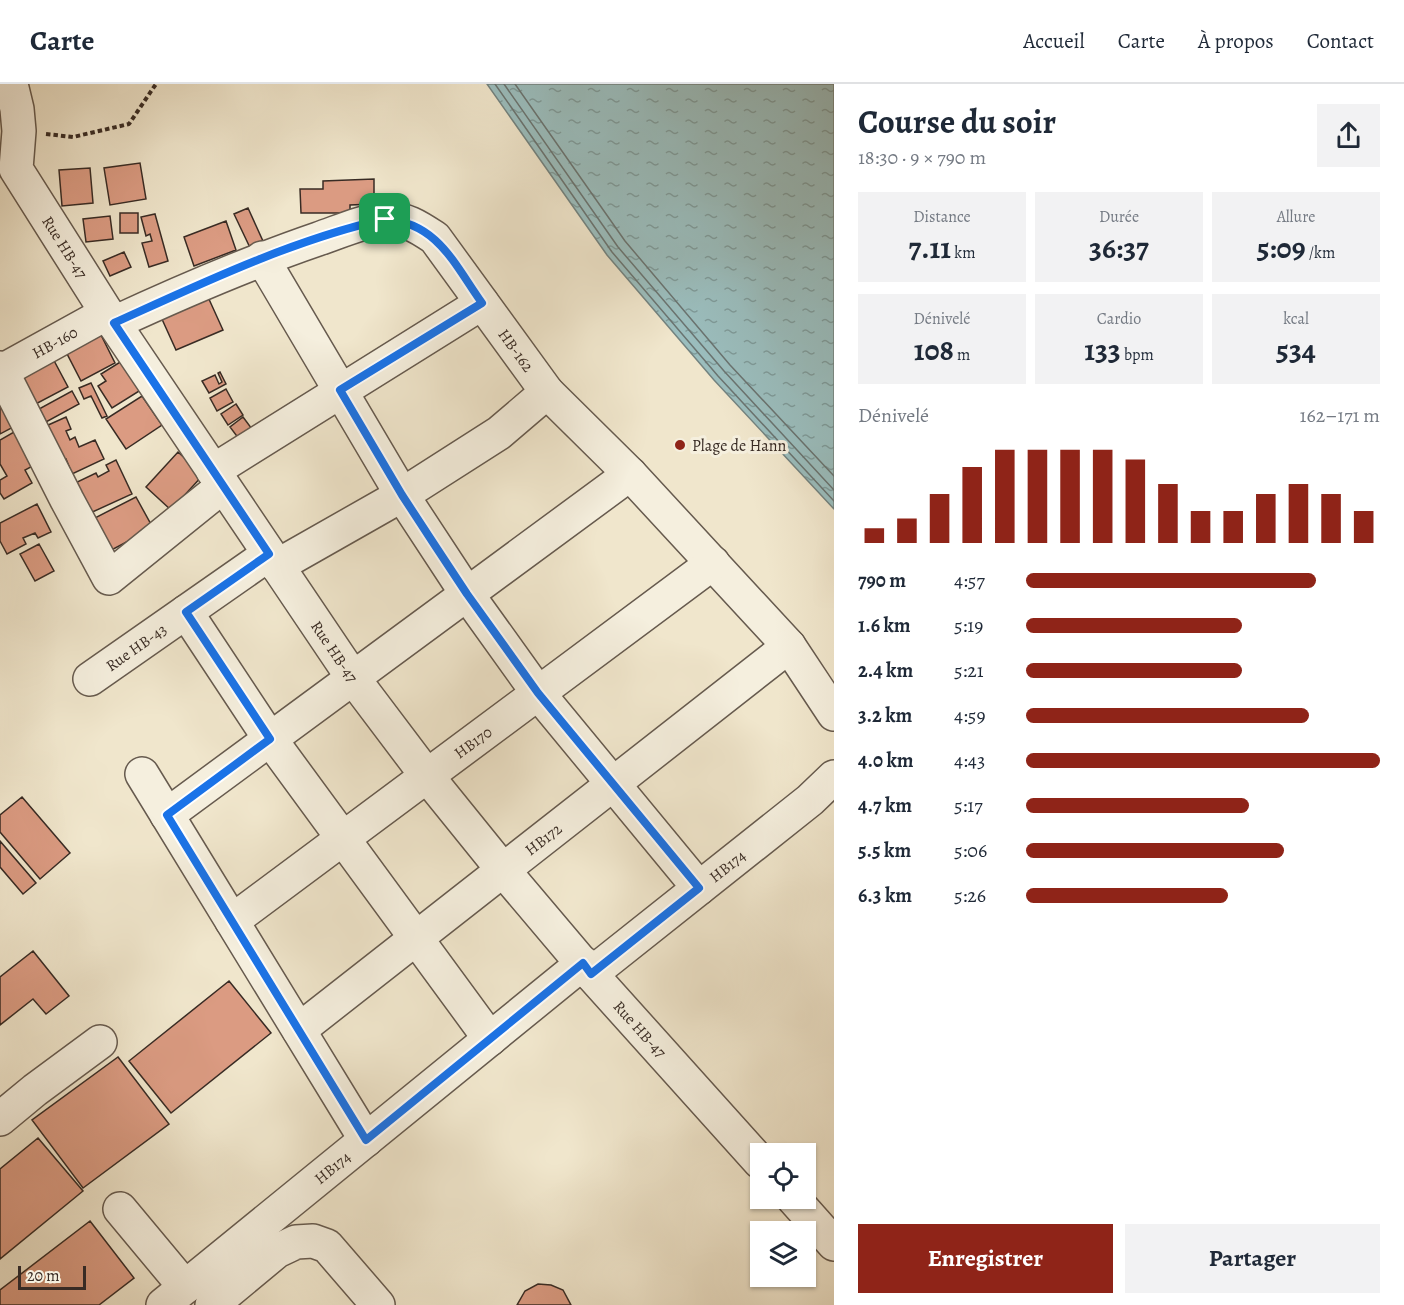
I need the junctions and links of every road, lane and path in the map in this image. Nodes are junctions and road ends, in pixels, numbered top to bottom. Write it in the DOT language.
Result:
graph roads {
  1 [pos="11,84"];
  2 [pos="156,84"];
  3 [pos="19,131"];
  4 [pos="8,171"];
  5 [pos="262,258"];
  6 [pos="482,303"];
  7 [pos="110,318"];
  8 [pos="1,370"];
  9 [pos="340,390"];
  10 [pos="547,392"];
  11 [pos="630,474"];
  12 [pos="218,478"];
  13 [pos="402,495"];
  14 [pos="273,560"];
  15 [pos="712,563"];
  16 [pos="467,594"];
  17 [pos="186,612"];
  18 [pos="789,646"];
  19 [pos="353,678"];
  20 [pos="90,679"];
  21 [pos="538,693"];
  22 [pos="834,714"];
  23 [pos="270,739"];
  24 [pos="142,774"];
  25 [pos="427,776"];
  26 [pos="834,777"];
  27 [pos="613,784"];
  28 [pos="167,815"];
  29 [pos="343,839"];
  30 [pos="503,870"];
  31 [pos="699,888"];
  32 [pos="232,921"];
  33 [pos="417,938"];
  34 [pos="587,969"];
  35 [pos="299,1030"];
  36 [pos="490,1039"];
  37 [pos="100,1042"];
  38 [pos="0,1119"];
  39 [pos="366,1140"];
  40 [pos="750,1151"];
  41 [pos="120,1209"];
  42 [pos="803,1209"];
  43 [pos="834,1244"];
  44 [pos="174,1296"];
  45 [pos="212,1305"];
  46 [pos="378,1305"];
  1 -- 3 [label="street, Rue HB-47"];
  2 -- 3 [label="path"];
  3 -- 4 [label="street, Rue HB-47"];
  4 -- 7 [label="street, Rue HB-47"];
  5 -- 6 [label="street, HB-162"];
  5 -- 7 [label="street, HB-162"];
  5 -- 9 [label="street"];
  6 -- 9 [label="street"];
  6 -- 10 [label="street, HB-162"];
  7 -- 8 [label="street, HB-160"];
  7 -- 12 [label="street, Rue HB-47"];
  8 -- 12 [label="street"];
  9 -- 12 [label="street"];
  9 -- 13 [label="street"];
  10 -- 11 [label="street, HB-162"];
  10 -- 13 [label="street, Rue HB-43"];
  11 -- 15 [label="street, HB-162"];
  11 -- 16 [label="street"];
  12 -- 14 [label="street, Rue HB-47"];
  13 -- 14 [label="street, Rue HB-43"];
  13 -- 16 [label="street"];
  14 -- 17 [label="street, Rue HB-43"];
  14 -- 19 [label="street, Rue HB-47"];
  15 -- 18 [label="street, HB-162"];
  15 -- 21 [label="street, HB170"];
  16 -- 19 [label="street"];
  16 -- 21 [label="street"];
  17 -- 20 [label="street, Rue HB-43"];
  17 -- 23 [label="street"];
  18 -- 22 [label="street, HB-162"];
  18 -- 27 [label="street, HB172"];
  19 -- 23 [label="street"];
  19 -- 25 [label="street, Rue HB-47"];
  21 -- 25 [label="street, HB170"];
  21 -- 27 [label="street"];
  23 -- 28 [label="street"];
  23 -- 29 [label="street"];
  24 -- 28 [label="street"];
  25 -- 29 [label="street, HB170"];
  25 -- 30 [label="street, Rue HB-47"];
  26 -- 31 [label="street, HB174"];
  27 -- 30 [label="street, HB172"];
  27 -- 31 [label="street"];
  28 -- 32 [label="street"];
  29 -- 32 [label="street, HB170"];
  29 -- 33 [label="street"];
  30 -- 33 [label="street, HB172"];
  30 -- 34 [label="street, Rue HB-47"];
  31 -- 34 [label="street, HB174"];
  32 -- 35 [label="street"];
  33 -- 35 [label="street, HB172"];
  33 -- 36 [label="street"];
  34 -- 36 [label="street, HB174"];
  34 -- 40 [label="street, Rue HB-47"];
  35 -- 39 [label="street"];
  36 -- 39 [label="street, HB174"];
  37 -- 38 [label="street"];
  39 -- 44 [label="street, HB174"];
  41 -- 44 [label="street"];
  42 -- 43 [label="street"];
  45 -- 46 [label="street"];
}
